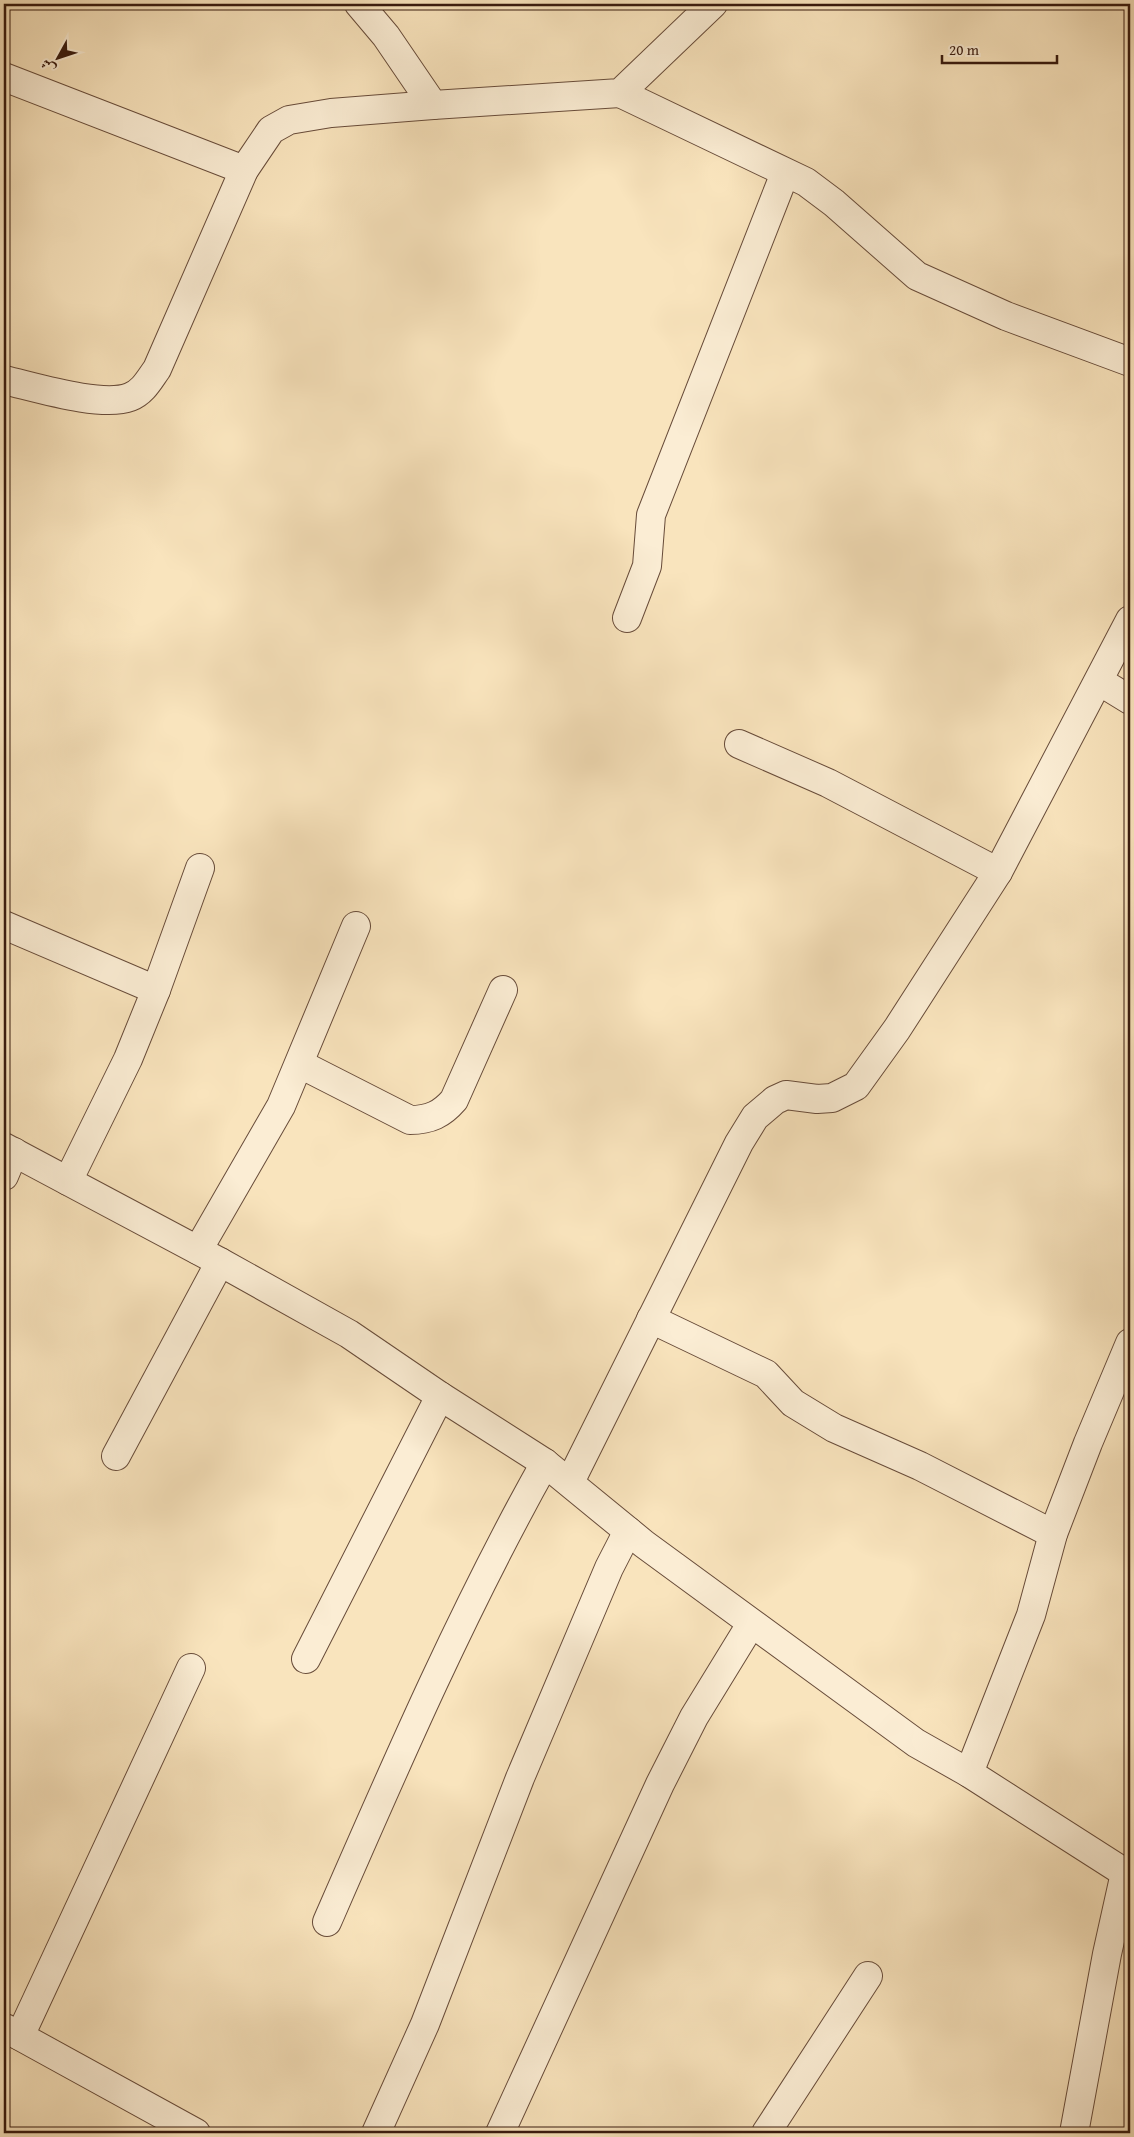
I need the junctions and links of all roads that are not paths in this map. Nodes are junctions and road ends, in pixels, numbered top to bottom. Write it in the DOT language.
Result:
graph roads {
  1 [pos="359,4"];
  2 [pos="712,4"];
  3 [pos="4,77"];
  4 [pos="620,94"];
  5 [pos="433,105"];
  6 [pos="244,170"];
  7 [pos="785,173"];
  8 [pos="1130,362"];
  9 [pos="4,380"];
  10 [pos="627,618"];
  11 [pos="1130,620"];
  12 [pos="1099,681"];
  13 [pos="1130,700"];
  14 [pos="739,744"];
  15 [pos="200,868"];
  16 [pos="998,872"];
  17 [pos="4,925"];
  18 [pos="356,926"];
  19 [pos="156,990"];
  20 [pos="503,990"];
  21 [pos="300,1064"];
  22 [pos="7,1158"];
  23 [pos="68,1181"];
  24 [pos="209,1256"];
  25 [pos="651,1319"];
  26 [pos="1130,1343"];
  27 [pos="440,1396"];
  28 [pos="116,1456"];
  29 [pos="545,1463"];
  30 [pos="570,1482"];
  31 [pos="628,1531"];
  32 [pos="1053,1534"];
  33 [pos="751,1624"];
  34 [pos="306,1658"];
  35 [pos="190,1668"];
  36 [pos="969,1773"];
  37 [pos="1128,1875"];
  38 [pos="328,1922"];
  39 [pos="868,1976"];
  40 [pos="12,2032"];
  41 [pos="196,2133"];
  42 [pos="376,2133"];
  43 [pos="500,2133"];
  44 [pos="766,2133"];
  45 [pos="1074,2133"];
  1 -- 5 [label="street"];
  2 -- 4 [label="street"];
  3 -- 6 [label="street"];
  4 -- 5 [label="street"];
  4 -- 7 [label="street"];
  5 -- 6 [label="street"];
  6 -- 9 [label="street"];
  7 -- 8 [label="street"];
  7 -- 10 [label="street"];
  11 -- 12 [label="street"];
  12 -- 13 [label="street"];
  12 -- 16 [label="street"];
  14 -- 16 [label="street"];
  15 -- 19 [label="street"];
  16 -- 25 [label="street"];
  17 -- 19 [label="street"];
  18 -- 21 [label="street"];
  19 -- 23 [label="street"];
  20 -- 21 [label="street"];
  21 -- 24 [label="street"];
  22 -- 23 [label="street"];
  23 -- 24 [label="street"];
  24 -- 27 [label="street"];
  24 -- 28 [label="street"];
  25 -- 30 [label="street"];
  25 -- 32 [label="street"];
  26 -- 32 [label="street"];
  27 -- 29 [label="street"];
  27 -- 34 [label="street"];
  29 -- 30 [label="street"];
  29 -- 38 [label="street"];
  30 -- 31 [label="street"];
  31 -- 33 [label="street"];
  31 -- 42 [label="street"];
  32 -- 36 [label="street"];
  33 -- 36 [label="street"];
  33 -- 43 [label="street"];
  35 -- 40 [label="street"];
  36 -- 37 [label="street"];
  37 -- 45 [label="street"];
  39 -- 44 [label="street"];
  40 -- 41 [label="street"];
}
